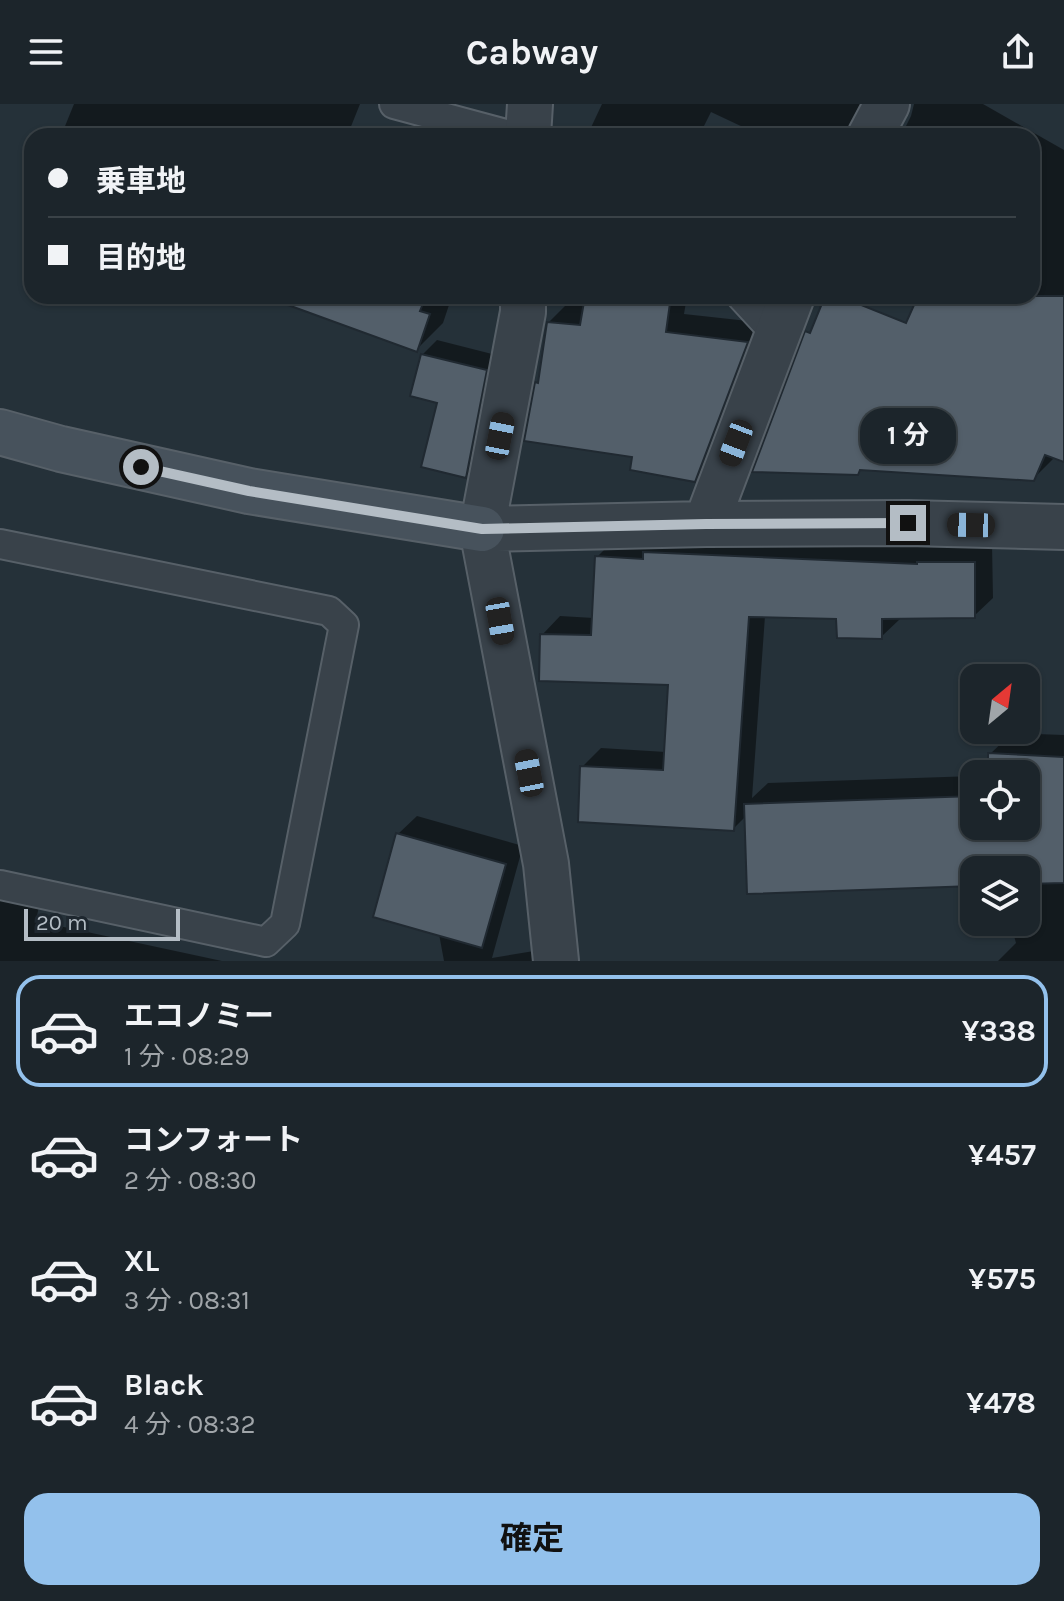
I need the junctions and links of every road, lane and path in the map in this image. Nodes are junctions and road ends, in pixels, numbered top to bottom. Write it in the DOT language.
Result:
graph roads {
  1 [pos="394,104"];
  2 [pos="530,104"];
  3 [pos="887,104"];
  4 [pos="483,128"];
  5 [pos="528,128"];
  6 [pos="874,128"];
  7 [pos="523,304"];
  8 [pos="759,304"];
  9 [pos="784,315"];
  10 [pos="0,432"];
  11 [pos="706,524"];
  12 [pos="1064,527"];
  13 [pos="482,529"];
  14 [pos="0,544"];
  15 [pos="0,885"];
  16 [pos="556,961"];
  1 -- 4 [label="lane"];
  2 -- 5 [label="street"];
  3 -- 6 [label="street"];
  7 -- 13 [label="street"];
  8 -- 9 [label="lane"];
  9 -- 11 [label="street"];
  10 -- 13 [label="street"];
  11 -- 12 [label="street"];
  11 -- 13 [label="street"];
  13 -- 16 [label="street"];
  14 -- 15 [label="lane"];
}
